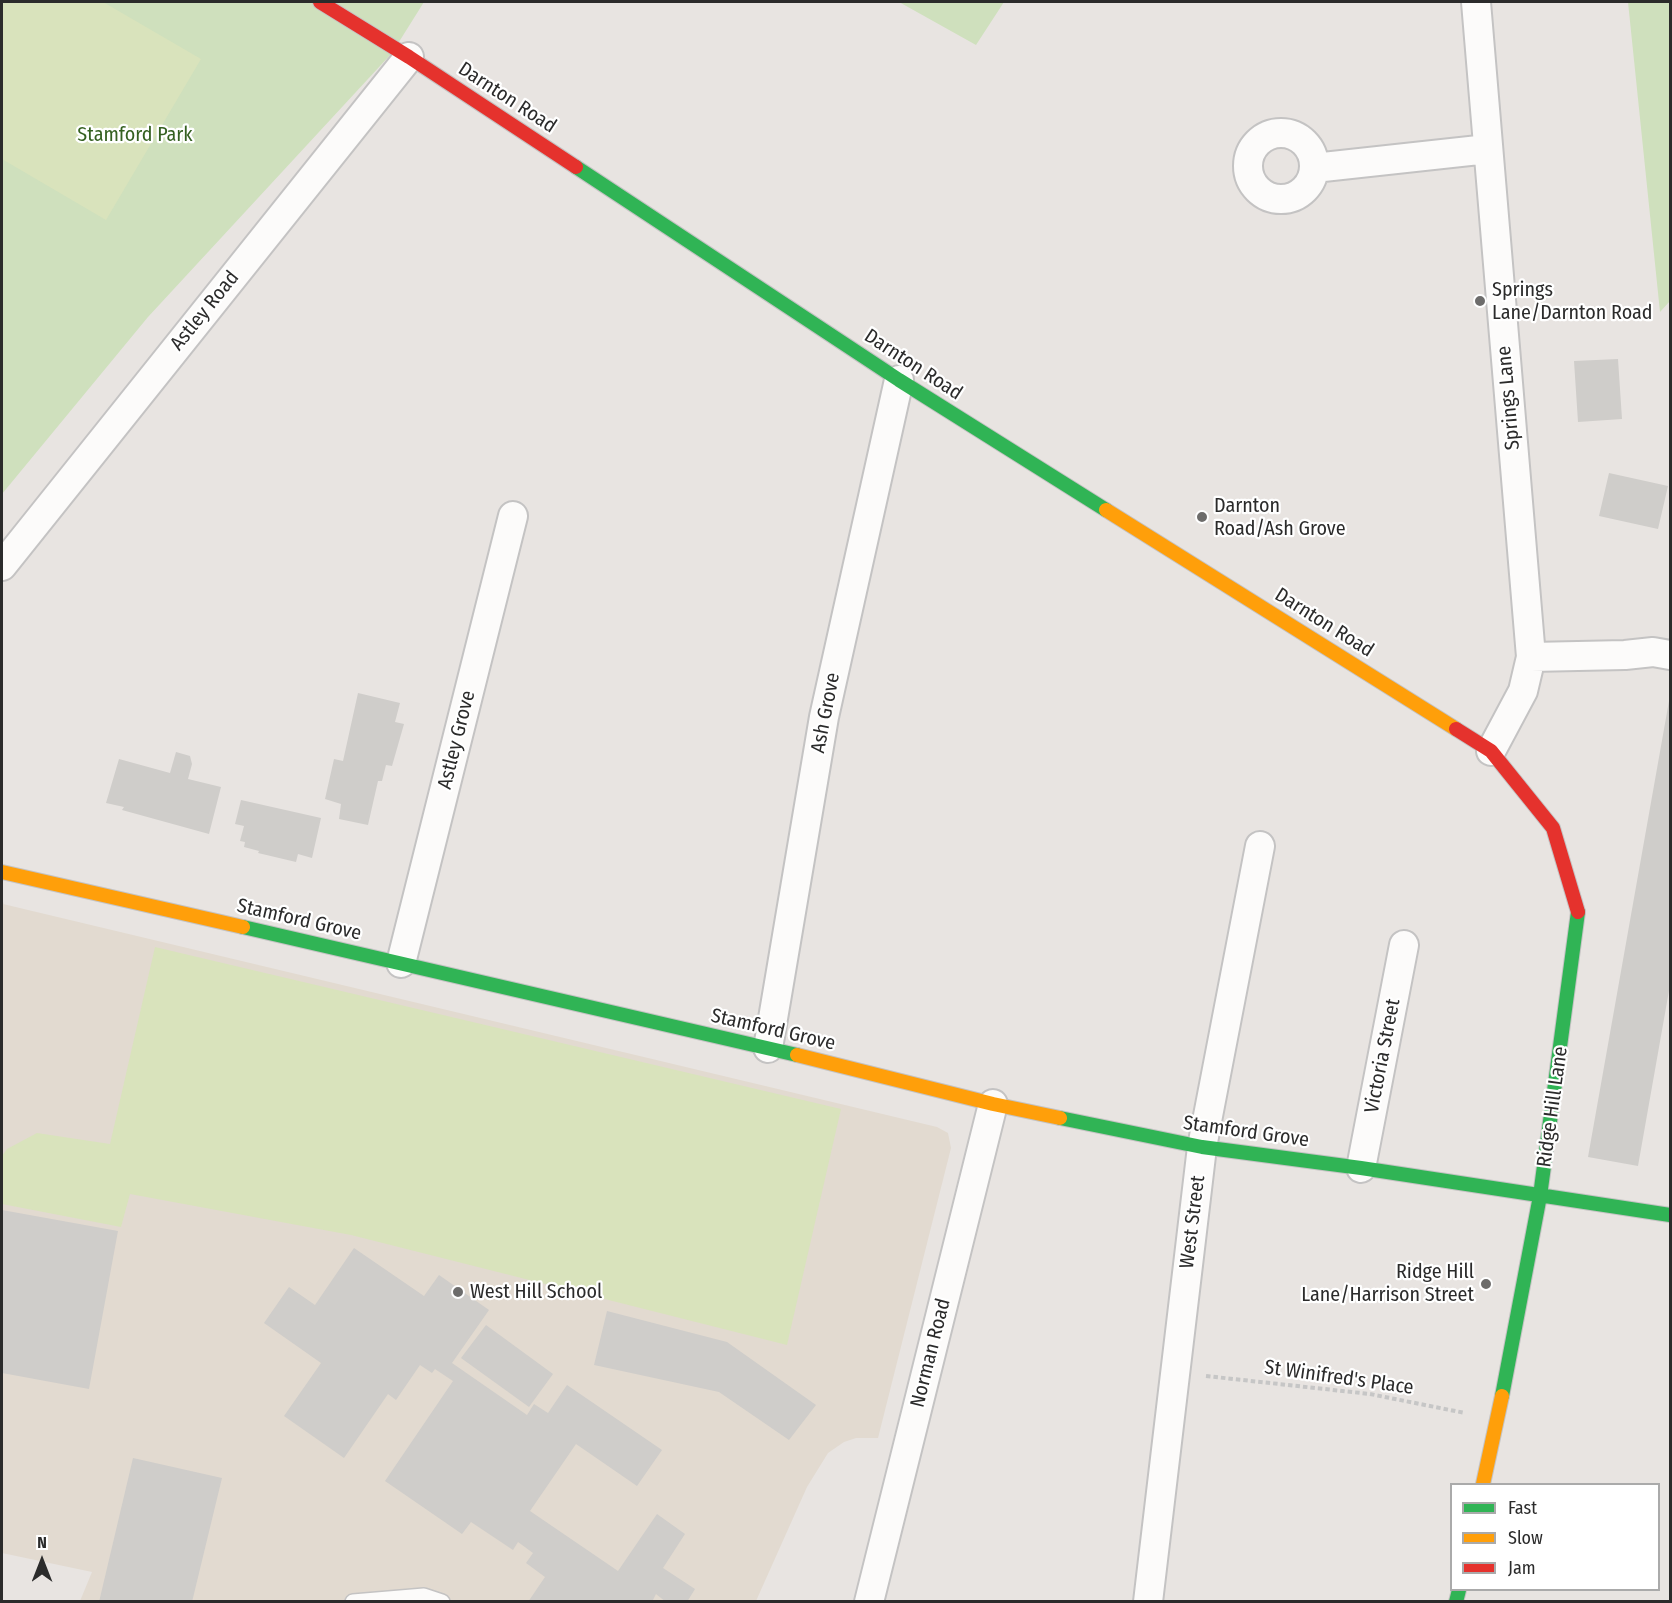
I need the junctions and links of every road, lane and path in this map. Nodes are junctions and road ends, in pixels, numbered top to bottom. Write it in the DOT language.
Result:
graph roads {
  1 [pos="320,2"];
  2 [pos="1476,2"];
  3 [pos="409,57"];
  4 [pos="1488,149"];
  5 [pos="1314,168"];
  6 [pos="899,380"];
  7 [pos="513,516"];
  8 [pos="2,566"];
  9 [pos="1665,648"];
  10 [pos="1531,657"];
  11 [pos="1491,751"];
  12 [pos="1260,846"];
  13 [pos="2,872"];
  14 [pos="1404,945"];
  15 [pos="401,963"];
  16 [pos="768,1048"];
  17 [pos="993,1104"];
  18 [pos="1202,1147"];
  19 [pos="1361,1168"];
  20 [pos="1540,1196"];
  21 [pos="1671,1215"];
  22 [pos="1175,1373"];
  23 [pos="1497,1419"];
  24 [pos="1483,1483"];
  25 [pos="354,1602"];
  26 [pos="442,1602"];
  27 [pos="869,1602"];
  28 [pos="1148,1602"];
  1 -- 3 [label="street, Darnton Road"];
  2 -- 4 [label="street, Springs Lane"];
  3 -- 6 [label="street, Darnton Road"];
  3 -- 8 [label="street, Astley Road"];
  4 -- 5 [label="street"];
  4 -- 10 [label="street, Springs Lane"];
  6 -- 11 [label="street, Darnton Road"];
  6 -- 16 [label="street, Ash Grove"];
  7 -- 15 [label="street, Astley Grove"];
  9 -- 10 [label="street"];
  10 -- 11 [label="street, Springs Lane"];
  11 -- 20 [label="street, Ridge Hill Lane"];
  12 -- 18 [label="street, West Street"];
  13 -- 15 [label="street, Stamford Grove"];
  14 -- 19 [label="street, Victoria Street"];
  15 -- 16 [label="street, Stamford Grove"];
  16 -- 17 [label="street, Stamford Grove"];
  17 -- 18 [label="street, Stamford Grove"];
  17 -- 27 [label="street, Norman Road"];
  18 -- 19 [label="street, Stamford Grove"];
  18 -- 22 [label="street, West Street"];
  19 -- 20 [label="street, Stamford Grove"];
  20 -- 21 [label="street, Stamford Grove"];
  20 -- 23 [label="street, Ridge Hill Lane"];
  22 -- 23 [label="path, St Winifred's Place"];
  22 -- 28 [label="street, West Street"];
  23 -- 24 [label="street, Ridge Hill Lane"];
  25 -- 26 [label="lane"];
}
